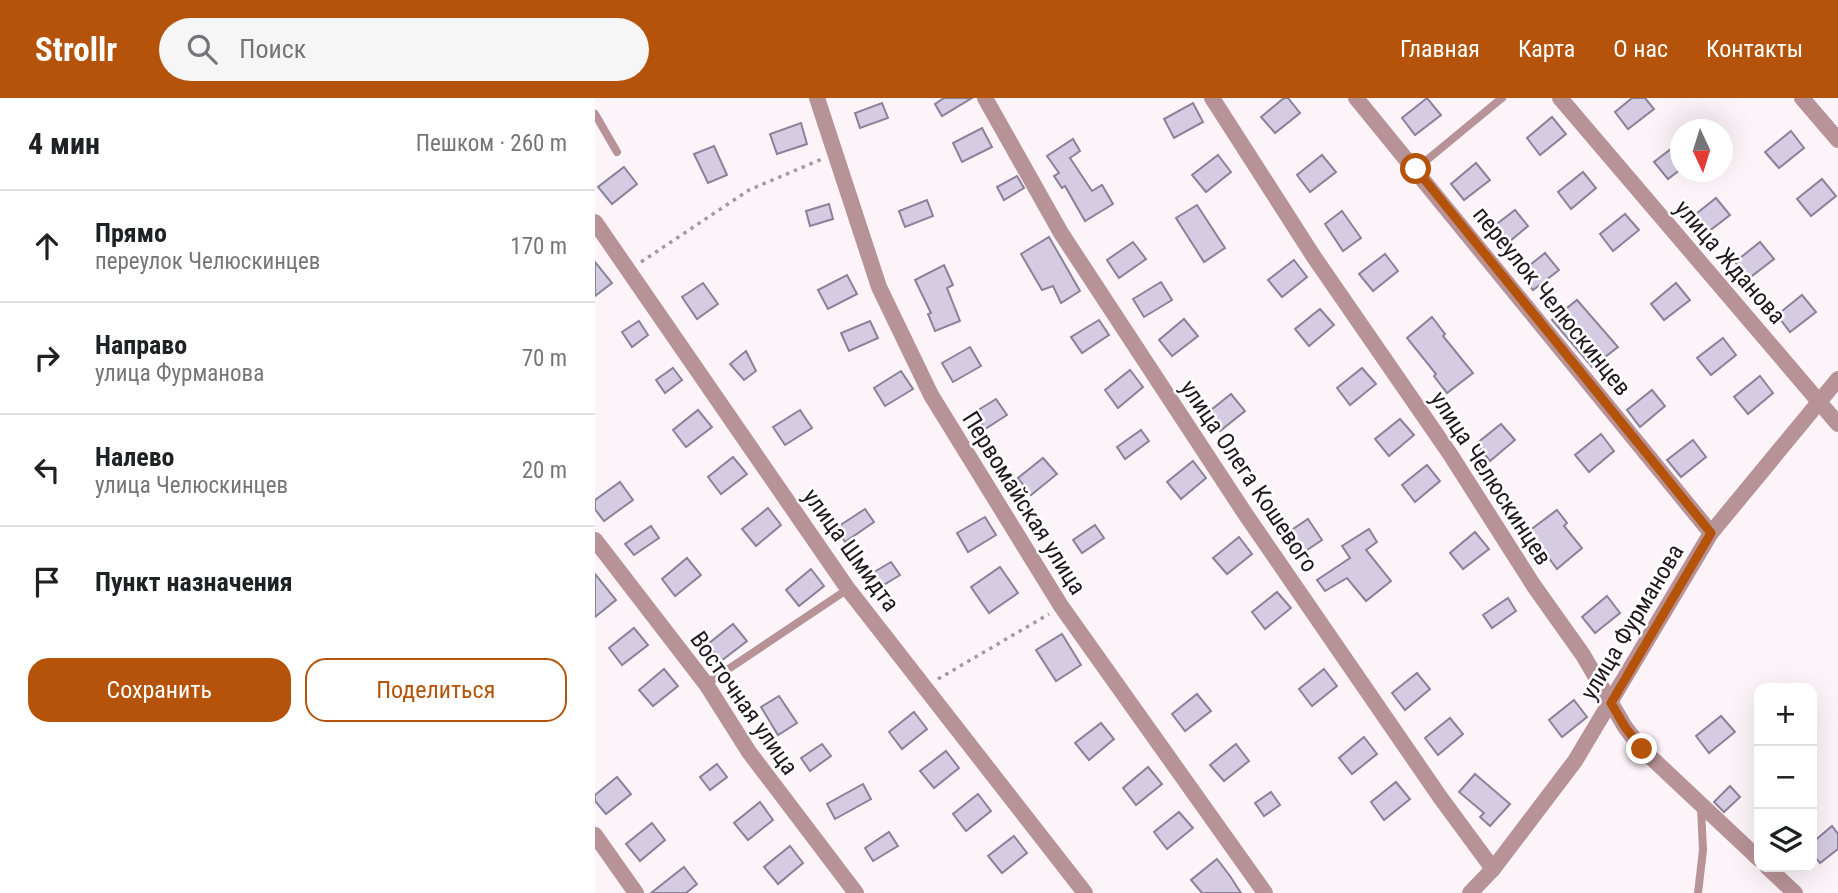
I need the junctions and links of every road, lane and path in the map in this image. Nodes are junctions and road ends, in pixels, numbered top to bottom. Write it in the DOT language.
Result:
graph roads {
  1 [pos="817,98"];
  2 [pos="985,98"];
  3 [pos="1212,98"];
  4 [pos="1356,98"];
  5 [pos="1502,98"];
  6 [pos="1560,98"];
  7 [pos="1802,98"];
  8 [pos="595,114"];
  9 [pos="1838,140"];
  10 [pos="617,152"];
  11 [pos="834,154"];
  12 [pos="1416,169"];
  13 [pos="595,222"];
  14 [pos="628,271"];
  15 [pos="1838,379"];
  16 [pos="1818,400"];
  17 [pos="1838,424"];
  18 [pos="1711,533"];
  19 [pos="595,540"];
  20 [pos="848,589"];
  21 [pos="1061,606"];
  22 [pos="706,684"];
  23 [pos="924,687"];
  24 [pos="1611,703"];
  25 [pos="1701,805"];
  26 [pos="595,835"];
  27 [pos="1754,854"];
  28 [pos="1493,869"];
  29 [pos="1772,872"];
  30 [pos="636,893"];
  31 [pos="856,893"];
  32 [pos="1085,893"];
  33 [pos="1265,893"];
  34 [pos="1471,893"];
  35 [pos="1698,893"];
  36 [pos="1795,893"];
  1 -- 11 [label="street, Первомайская улица"];
  2 -- 28 [label="street, улица Олега Кошевого"];
  3 -- 24 [label="street, улица Челюскинцев"];
  4 -- 12 [label="street, переулок Челюскинцев"];
  5 -- 12 [label="lane"];
  6 -- 16 [label="street, улица Жданова"];
  7 -- 9 [label="street"];
  8 -- 10 [label="lane"];
  11 -- 14 [label="path"];
  11 -- 21 [label="street, Первомайская улица"];
  12 -- 18 [label="street, переулок Челюскинцев"];
  13 -- 14 [label="street, улица Шмидта"];
  14 -- 20 [label="street, улица Шмидта"];
  15 -- 16 [label="street, улица Фурманова"];
  16 -- 17 [label="street, улица Жданова"];
  16 -- 18 [label="street, улица Фурманова"];
  18 -- 24 [label="street, улица Фурманова"];
  19 -- 22 [label="street, Восточная улица"];
  20 -- 22 [label="lane"];
  20 -- 23 [label="street, улица Шмидта"];
  21 -- 23 [label="path"];
  21 -- 33 [label="street, Первомайская улица"];
  22 -- 31 [label="street, Восточная улица"];
  23 -- 32 [label="street, улица Шмидта"];
  24 -- 25 [label="street, улица Челюскинцев"];
  24 -- 28 [label="street, улица Фурманова"];
  25 -- 27 [label="street, улица Челюскинцев"];
  25 -- 35 [label="lane"];
  26 -- 30 [label="street"];
  28 -- 34 [label="street, улица Фурманова"];
  29 -- 36 [label="street"];
}
